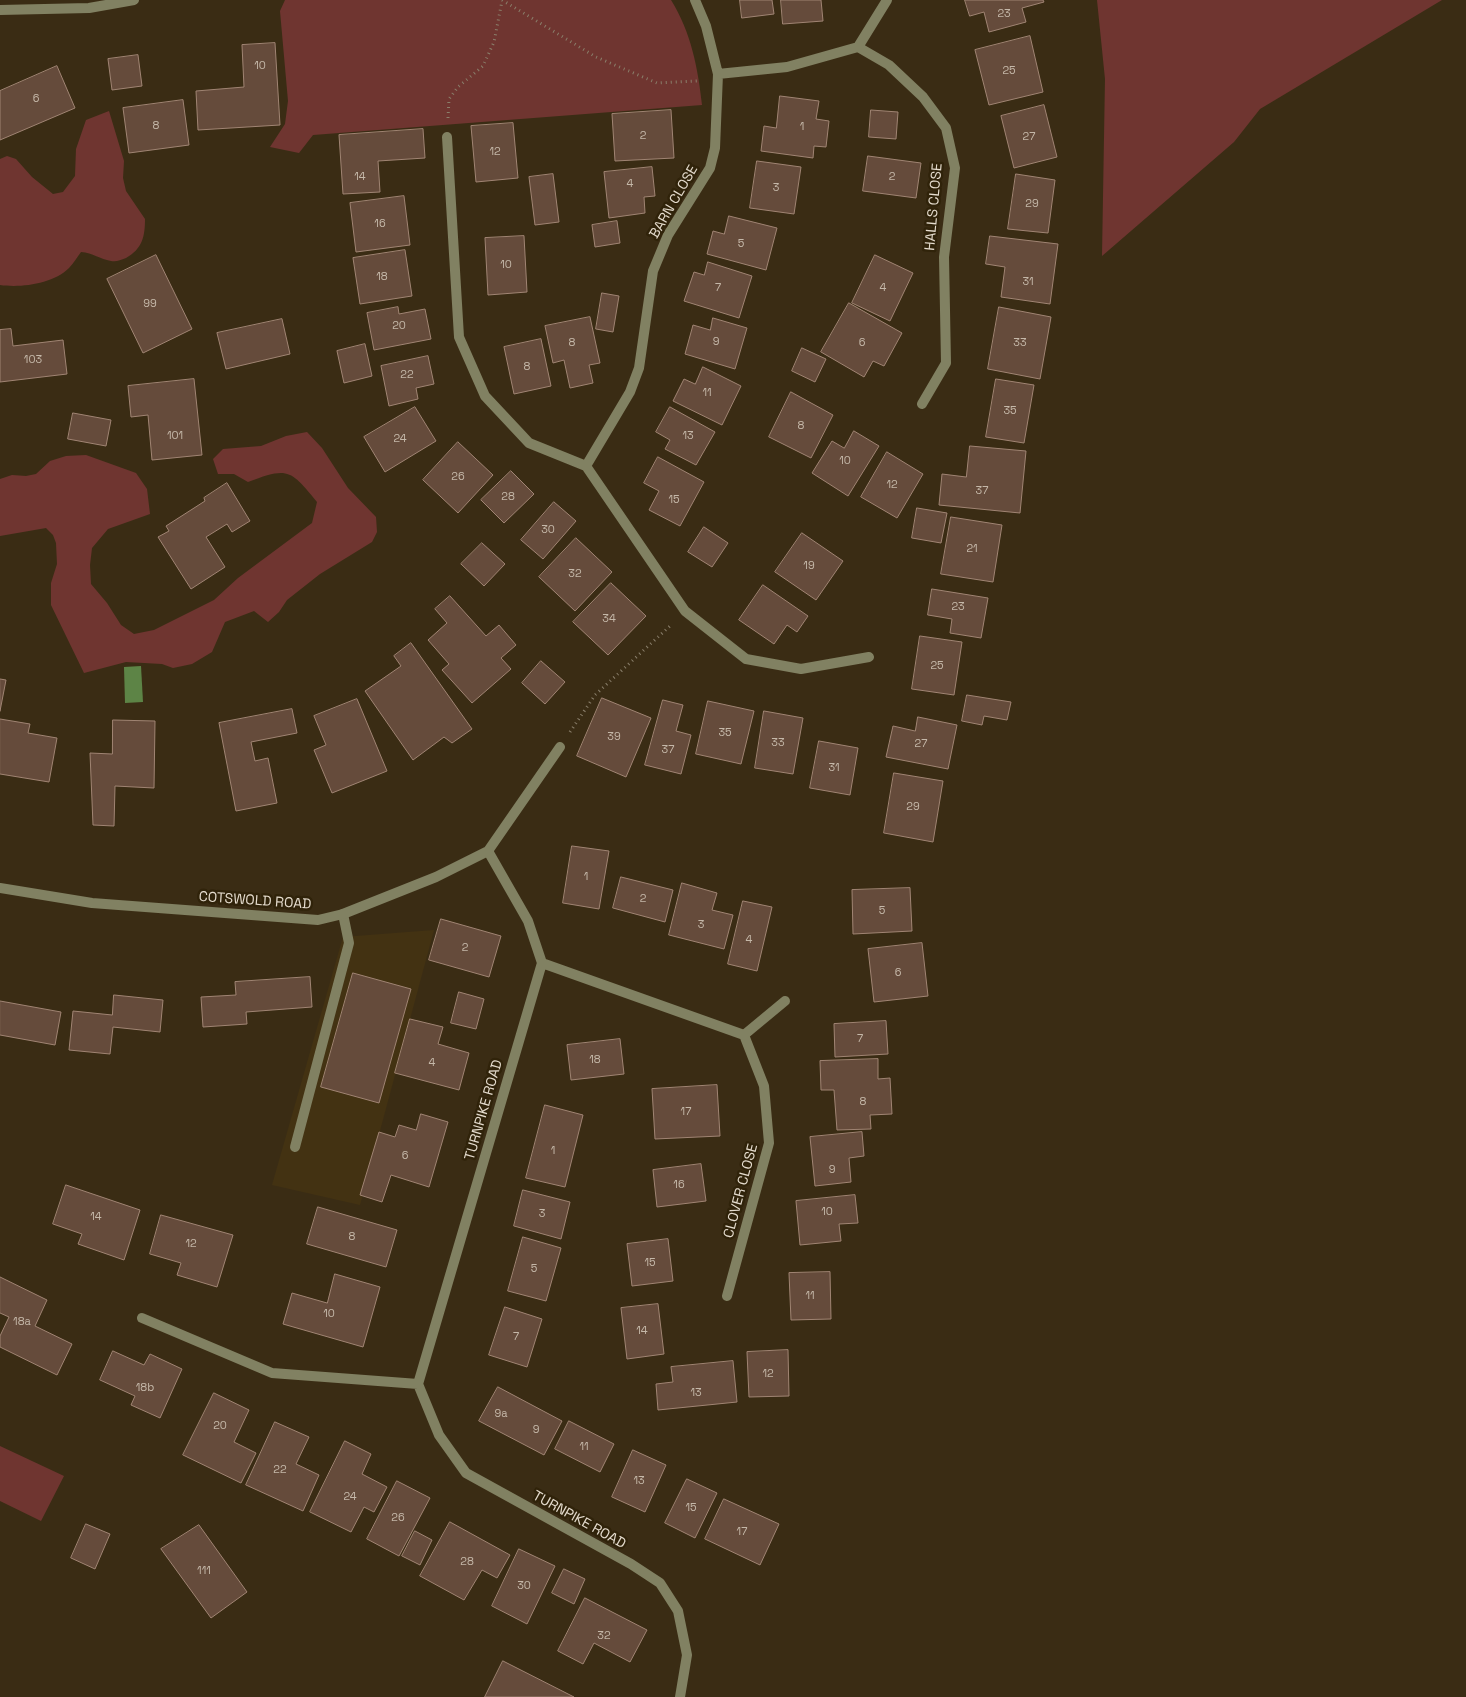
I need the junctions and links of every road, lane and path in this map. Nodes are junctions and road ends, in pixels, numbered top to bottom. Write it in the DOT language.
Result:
graph roads {
  1 [pos="134,0"];
  2 [pos="502,0"];
  3 [pos="695,0"];
  4 [pos="887,0"];
  5 [pos="0,10"];
  6 [pos="858,47"];
  7 [pos="718,77"];
  8 [pos="447,137"];
  9 [pos="922,404"];
  10 [pos="586,466"];
  11 [pos="685,611"];
  12 [pos="869,657"];
  13 [pos="560,747"];
  14 [pos="488,851"];
  15 [pos="0,888"];
  16 [pos="343,914"];
  17 [pos="542,963"];
  18 [pos="785,1001"];
  19 [pos="744,1035"];
  20 [pos="295,1147"];
  21 [pos="727,1296"];
  22 [pos="142,1318"];
  23 [pos="418,1384"];
  24 [pos="680,1697"];
  1 -- 5 [label="street"];
  2 -- 7 [label="path"];
  2 -- 8 [label="path"];
  3 -- 7 [label="street, BARN CLOSE"];
  4 -- 6 [label="street"];
  6 -- 7 [label="street"];
  6 -- 9 [label="street, HALLS CLOSE"];
  7 -- 10 [label="street, BARN CLOSE"];
  8 -- 10 [label="street"];
  10 -- 11 [label="street"];
  11 -- 12 [label="street"];
  11 -- 13 [label="path"];
  13 -- 14 [label="street, COTSWOLD ROAD"];
  14 -- 16 [label="street, COTSWOLD ROAD"];
  14 -- 17 [label="street"];
  15 -- 16 [label="street, COTSWOLD ROAD"];
  16 -- 20 [label="street"];
  17 -- 19 [label="street"];
  17 -- 23 [label="street, TURNPIKE ROAD"];
  18 -- 19 [label="street"];
  19 -- 21 [label="street, CLOVER CLOSE"];
  22 -- 23 [label="street"];
  23 -- 24 [label="street, TURNPIKE ROAD"];
}
